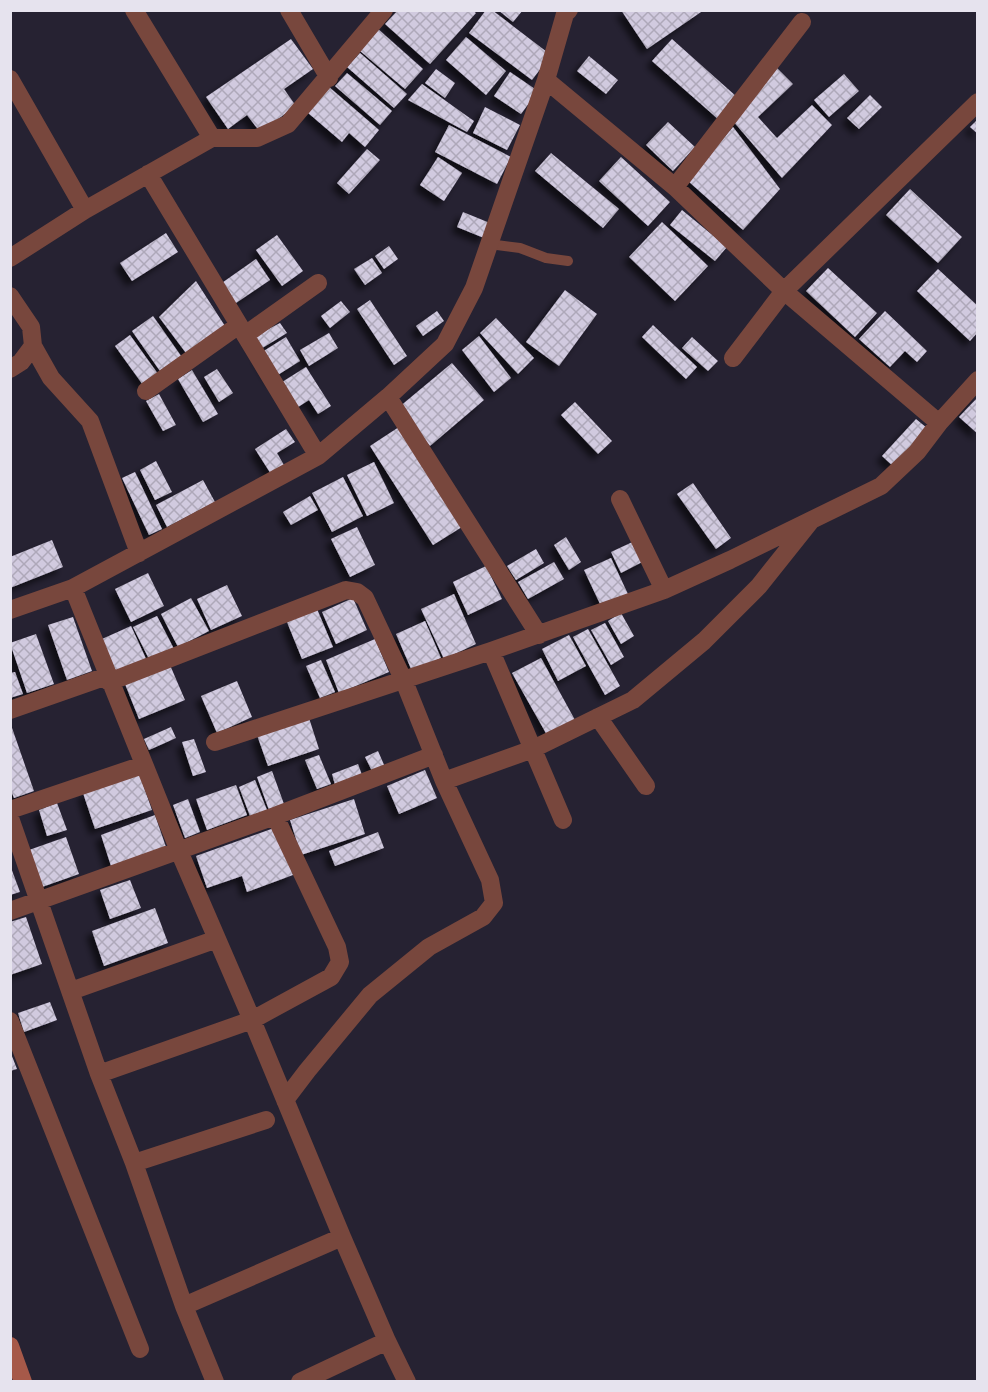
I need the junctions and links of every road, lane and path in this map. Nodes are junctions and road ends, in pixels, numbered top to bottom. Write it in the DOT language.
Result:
graph roads {
  1 [pos="134,10"];
  2 [pos="288,10"];
  3 [pos="384,10"];
  4 [pos="568,10"];
  5 [pos="802,22"];
  6 [pos="329,78"];
  7 [pos="10,79"];
  8 [pos="546,80"];
  9 [pos="978,102"];
  10 [pos="212,138"];
  11 [pos="148,174"];
  12 [pos="675,187"];
  13 [pos="85,210"];
  14 [pos="489,244"];
  15 [pos="10,258"];
  16 [pos="568,261"];
  17 [pos="318,283"];
  18 [pos="784,291"];
  19 [pos="10,296"];
  20 [pos="242,330"];
  21 [pos="33,346"];
  22 [pos="733,358"];
  23 [pos="10,369"];
  24 [pos="978,380"];
  25 [pos="146,391"];
  26 [pos="388,398"];
  27 [pos="939,423"];
  28 [pos="318,456"];
  29 [pos="620,499"];
  30 [pos="814,517"];
  31 [pos="139,553"];
  32 [pos="73,588"];
  33 [pos="664,590"];
  34 [pos="10,610"];
  35 [pos="539,635"];
  36 [pos="491,651"];
  37 [pos="108,679"];
  38 [pos="404,681"];
  39 [pos="10,710"];
  40 [pos="598,717"];
  41 [pos="215,742"];
  42 [pos="533,748"];
  43 [pos="434,755"];
  44 [pos="143,765"];
  45 [pos="444,781"];
  46 [pos="646,786"];
  47 [pos="10,810"];
  48 [pos="275,816"];
  49 [pos="10,818"];
  50 [pos="563,820"];
  51 [pos="178,851"];
  52 [pos="40,902"];
  53 [pos="10,911"];
  54 [pos="217,939"];
  55 [pos="71,991"];
  56 [pos="252,1020"];
  57 [pos="10,1021"];
  58 [pos="99,1074"];
  59 [pos="285,1100"];
  60 [pos="266,1120"];
  61 [pos="134,1163"];
  62 [pos="342,1238"];
  63 [pos="184,1306"];
  64 [pos="387,1341"];
  65 [pos="10,1347"];
  66 [pos="140,1349"];
  67 [pos="23,1382"];
  68 [pos="215,1382"];
  69 [pos="300,1382"];
  70 [pos="407,1382"];
  1 -- 10 [label="street"];
  2 -- 6 [label="street"];
  3 -- 6 [label="street"];
  4 -- 8 [label="street"];
  5 -- 12 [label="street"];
  6 -- 10 [label="street"];
  7 -- 13 [label="street"];
  8 -- 12 [label="street"];
  8 -- 14 [label="street"];
  9 -- 18 [label="street"];
  10 -- 11 [label="street"];
  11 -- 13 [label="street"];
  11 -- 20 [label="street"];
  12 -- 18 [label="street"];
  13 -- 15 [label="street"];
  14 -- 16 [label="lane"];
  14 -- 26 [label="street"];
  17 -- 20 [label="street"];
  18 -- 22 [label="street"];
  18 -- 27 [label="street"];
  19 -- 21 [label="street"];
  20 -- 25 [label="street"];
  20 -- 28 [label="street"];
  21 -- 23 [label="street"];
  21 -- 31 [label="street"];
  24 -- 27 [label="street"];
  26 -- 28 [label="street"];
  26 -- 35 [label="street"];
  27 -- 30 [label="street"];
  28 -- 31 [label="street"];
  29 -- 33 [label="street"];
  30 -- 33 [label="street"];
  30 -- 40 [label="street"];
  31 -- 32 [label="street"];
  32 -- 34 [label="street"];
  32 -- 37 [label="street"];
  33 -- 35 [label="street"];
  35 -- 36 [label="street"];
  36 -- 38 [label="street"];
  36 -- 42 [label="street"];
  37 -- 38 [label="street"];
  37 -- 39 [label="street"];
  37 -- 44 [label="street"];
  38 -- 41 [label="street"];
  38 -- 43 [label="street"];
  40 -- 42 [label="street"];
  40 -- 46 [label="street"];
  42 -- 45 [label="street"];
  42 -- 50 [label="street"];
  43 -- 45 [label="street"];
  43 -- 48 [label="street"];
  44 -- 47 [label="street"];
  44 -- 51 [label="street"];
  45 -- 59 [label="street"];
  48 -- 51 [label="street"];
  48 -- 56 [label="street"];
  49 -- 52 [label="street"];
  51 -- 52 [label="street"];
  51 -- 54 [label="street"];
  52 -- 53 [label="street"];
  52 -- 55 [label="street"];
  54 -- 55 [label="street"];
  54 -- 56 [label="street"];
  55 -- 58 [label="street"];
  56 -- 58 [label="street"];
  56 -- 59 [label="street"];
  57 -- 66 [label="street"];
  58 -- 61 [label="street"];
  59 -- 62 [label="street"];
  60 -- 61 [label="street"];
  61 -- 63 [label="street"];
  62 -- 63 [label="street"];
  62 -- 64 [label="street"];
  63 -- 68 [label="street"];
  64 -- 69 [label="street"];
  64 -- 70 [label="street"];
  65 -- 67 [label="street"];
}
